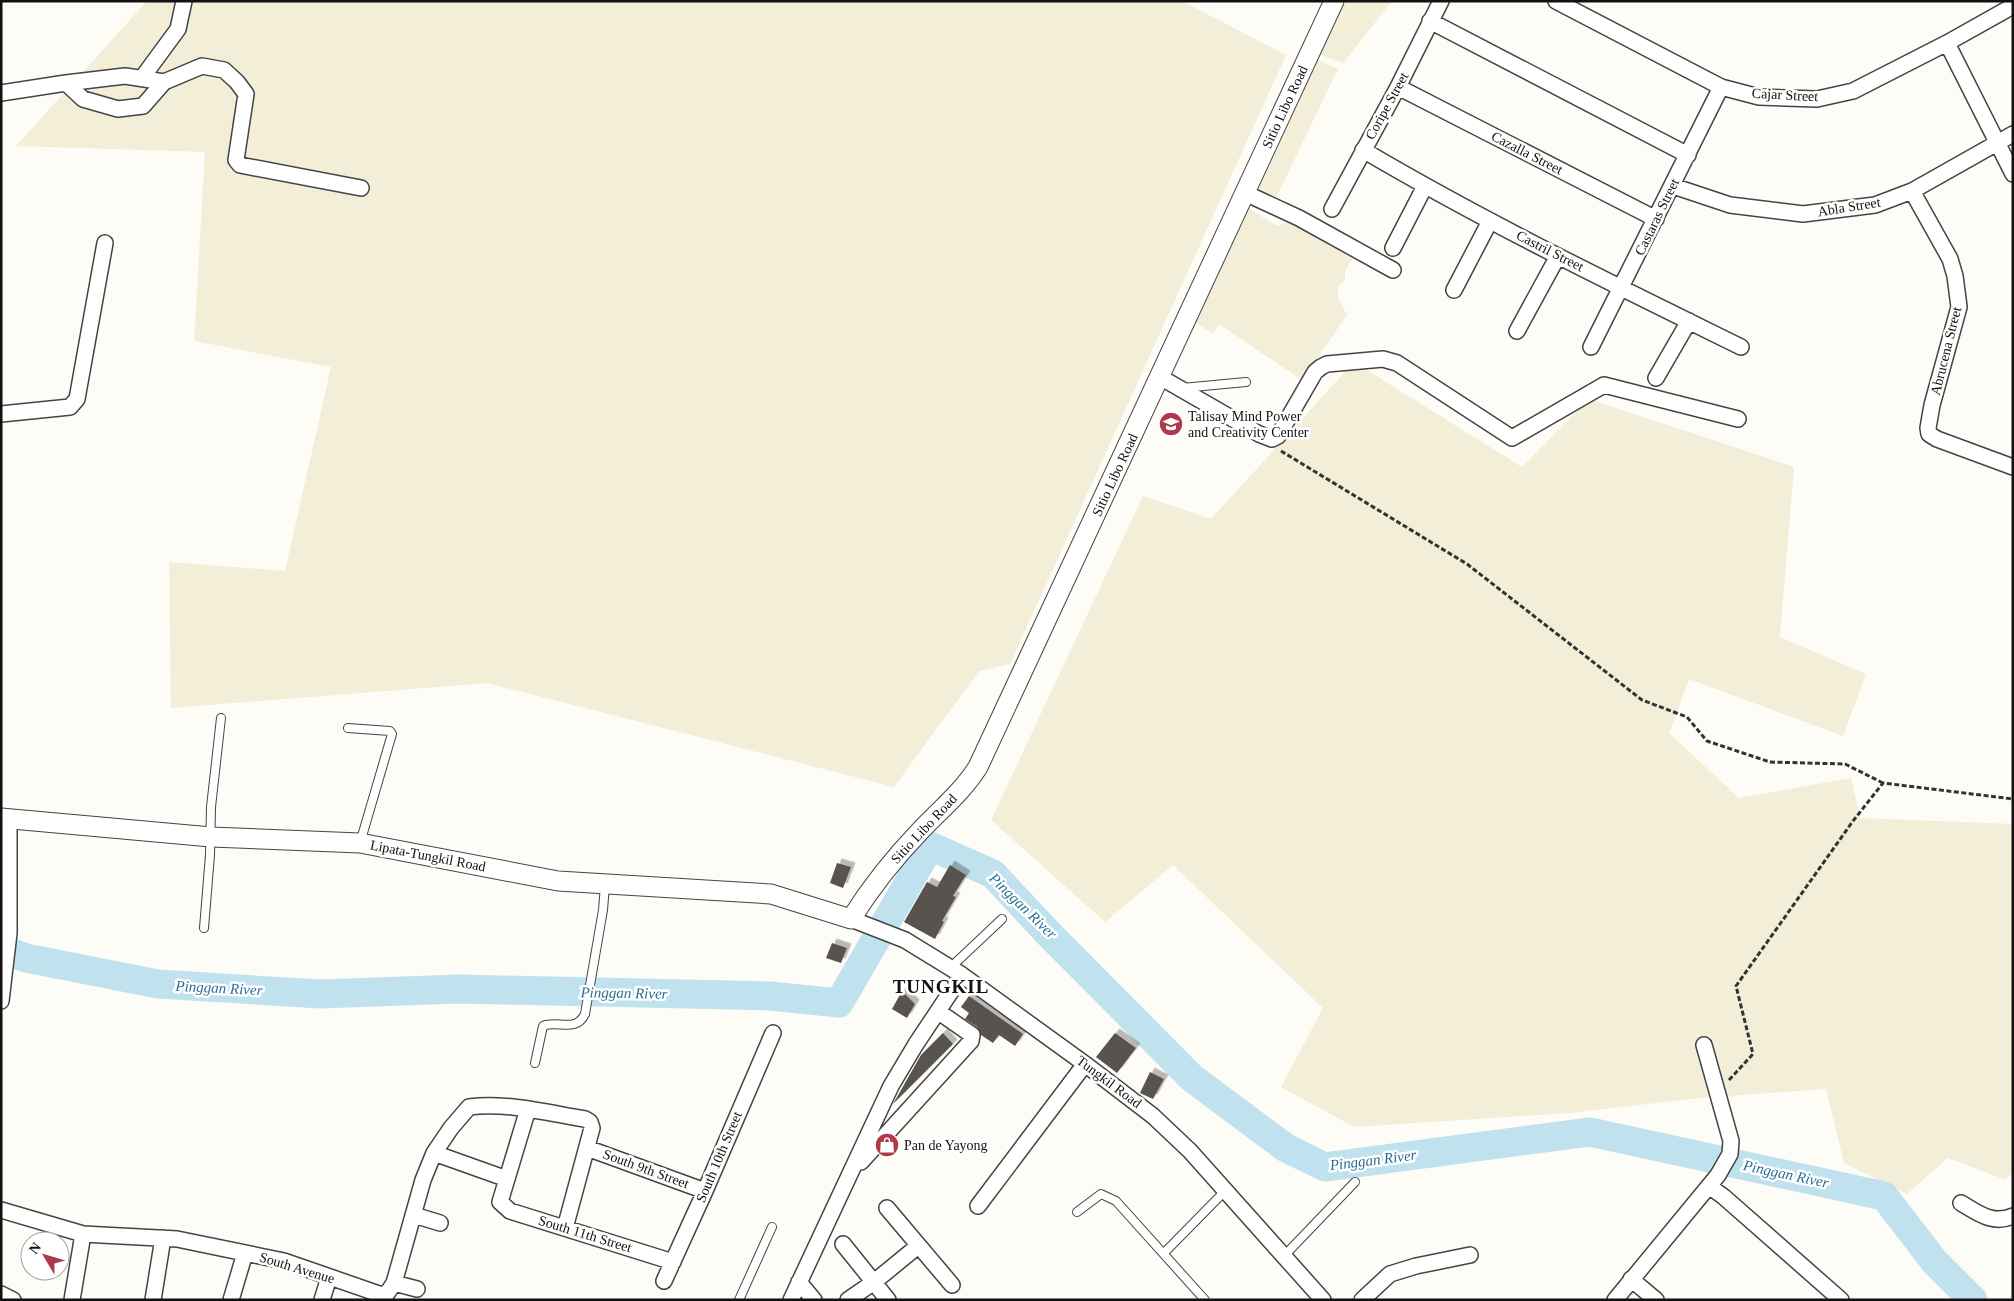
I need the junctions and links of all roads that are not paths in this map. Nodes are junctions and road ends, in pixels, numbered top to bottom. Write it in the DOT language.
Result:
graph roads {
  1 [pos="184,1"];
  2 [pos="1334,1"];
  3 [pos="1441,1"];
  4 [pos="1556,1"];
  5 [pos="2013,6"];
  6 [pos="1430,21"];
  7 [pos="1947,43"];
  8 [pos="142,78"];
  9 [pos="164,82"];
  10 [pos="66,84"];
  11 [pos="1398,87"];
  12 [pos="1721,87"];
  13 [pos="1,93"];
  14 [pos="2013,134"];
  15 [pos="1997,143"];
  16 [pos="1363,150"];
  17 [pos="1688,155"];
  18 [pos="2013,174"];
  19 [pos="1425,186"];
  20 [pos="1673,186"];
  21 [pos="362,188"];
  22 [pos="1912,191"];
  23 [pos="1245,193"];
  24 [pos="1332,209"];
  25 [pos="1656,219"];
  26 [pos="1490,221"];
  27 [pos="105,243"];
  28 [pos="1392,248"];
  29 [pos="1558,256"];
  30 [pos="1393,270"];
  31 [pos="1622,288"];
  32 [pos="1454,290"];
  33 [pos="1689,321"];
  34 [pos="1517,332"];
  35 [pos="1741,346"];
  36 [pos="1591,347"];
  37 [pos="1160,377"];
  38 [pos="1656,378"];
  39 [pos="1246,382"];
  40 [pos="1180,388"];
  41 [pos="1,414"];
  42 [pos="1738,420"];
  43 [pos="2012,463"];
  44 [pos="221,718"];
  45 [pos="348,728"];
  46 [pos="5,818"];
  47 [pos="211,837"];
  48 [pos="360,843"];
  49 [pos="605,884"];
  50 [pos="1002,919"];
  51 [pos="857,921"];
  52 [pos="204,928"];
  53 [pos="956,972"];
  54 [pos="1,1001"];
  55 [pos="939,1012"];
  56 [pos="773,1033"];
  57 [pos="1704,1045"];
  58 [pos="535,1063"];
  59 [pos="1085,1064"];
  60 [pos="528,1110"];
  61 [pos="588,1148"];
  62 [pos="434,1153"];
  63 [pos="850,1174"];
  64 [pos="506,1178"];
  65 [pos="1714,1181"];
  66 [pos="1355,1182"];
  67 [pos="1226,1190"];
  68 [pos="705,1191"];
  69 [pos="1961,1203"];
  70 [pos="978,1206"];
  71 [pos="887,1208"];
  72 [pos="1,1210"];
  73 [pos="1077,1212"];
  74 [pos="414,1215"];
  75 [pos="2013,1216"];
  76 [pos="440,1223"];
  77 [pos="772,1227"];
  78 [pos="565,1228"];
  79 [pos="83,1234"];
  80 [pos="163,1238"];
  81 [pos="843,1244"];
  82 [pos="918,1246"];
  83 [pos="245,1253"];
  84 [pos="1164,1254"];
  85 [pos="1470,1255"];
  86 [pos="1284,1256"];
  87 [pos="673,1262"];
  88 [pos="329,1277"];
  89 [pos="1632,1279"];
  90 [pos="664,1281"];
  91 [pos="799,1282"];
  92 [pos="874,1282"];
  93 [pos="394,1283"];
  94 [pos="952,1285"];
  95 [pos="417,1289"];
  96 [pos="1,1294"];
  97 [pos="13,1300"];
  98 [pos="72,1300"];
  99 [pos="154,1300"];
  100 [pos="230,1300"];
  101 [pos="322,1300"];
  102 [pos="740,1300"];
  103 [pos="791,1300"];
  104 [pos="814,1300"];
  105 [pos="848,1300"];
  106 [pos="888,1300"];
  107 [pos="1205,1300"];
  108 [pos="1324,1300"];
  109 [pos="1362,1300"];
  110 [pos="1616,1300"];
  111 [pos="1656,1300"];
  112 [pos="1841,1300"];
  1 -- 8 [label="street"];
  2 -- 23 [label="street, Sitio Libo Road"];
  3 -- 6 [label="street, Coripe Street"];
  4 -- 12 [label="street, Cajar Street"];
  5 -- 7 [label="street, Cajar Street"];
  6 -- 11 [label="street, Coripe Street"];
  6 -- 17 [label="street"];
  7 -- 12 [label="street, Cajar Street"];
  7 -- 15 [label="street"];
  8 -- 9 [label="street"];
  8 -- 10 [label="street"];
  9 -- 10 [label="street"];
  9 -- 21 [label="street"];
  10 -- 13 [label="street"];
  11 -- 16 [label="street, Coripe Street"];
  11 -- 25 [label="street, Cazalla Street"];
  12 -- 17 [label="street, Castaras Street"];
  14 -- 15 [label="street, Abla Street"];
  15 -- 18 [label="street"];
  15 -- 22 [label="street, Abla Street"];
  16 -- 19 [label="street, Castril Street"];
  16 -- 24 [label="street, Coripe Street"];
  17 -- 20 [label="street, Castaras Street"];
  19 -- 26 [label="street, Castril Street"];
  19 -- 28 [label="street"];
  20 -- 22 [label="street, Abla Street"];
  20 -- 25 [label="street, Castaras Street"];
  22 -- 43 [label="street, Abrucena Street"];
  23 -- 30 [label="street"];
  23 -- 37 [label="street, Sitio Libo Road"];
  25 -- 31 [label="street, Castaras Street"];
  26 -- 29 [label="street, Castril Street"];
  26 -- 32 [label="street"];
  27 -- 41 [label="street"];
  29 -- 31 [label="street, Castril Street"];
  29 -- 34 [label="street"];
  31 -- 33 [label="street, Castril Street"];
  31 -- 36 [label="street, Castaras Street"];
  33 -- 35 [label="street, Castril Street"];
  33 -- 38 [label="street"];
  37 -- 40 [label="street"];
  37 -- 51 [label="street, Sitio Libo Road"];
  39 -- 40 [label="lane"];
  40 -- 42 [label="street"];
  44 -- 47 [label="lane"];
  45 -- 48 [label="lane"];
  46 -- 47 [label="street, Lipata-Tungkil Road"];
  46 -- 54 [label="street"];
  47 -- 48 [label="street, Lipata-Tungkil Road"];
  47 -- 52 [label="lane"];
  48 -- 49 [label="street, Lipata-Tungkil Road"];
  49 -- 51 [label="street, Lipata-Tungkil Road"];
  49 -- 58 [label="lane"];
  50 -- 53 [label="lane"];
  51 -- 53 [label="street, Tungkil Road"];
  53 -- 55 [label="street"];
  53 -- 59 [label="street, Tungkil Road"];
  55 -- 63 [label="street"];
  55 -- 63 [label="street"];
  56 -- 68 [label="street, South 10th Street"];
  57 -- 65 [label="street"];
  59 -- 67 [label="street, Tungkil Road"];
  59 -- 70 [label="street"];
  60 -- 61 [label="street"];
  60 -- 62 [label="street"];
  60 -- 64 [label="street"];
  61 -- 68 [label="street, South 9th Street"];
  61 -- 78 [label="street"];
  62 -- 64 [label="street"];
  62 -- 74 [label="street"];
  63 -- 91 [label="street"];
  64 -- 78 [label="street, South 11th Street"];
  65 -- 89 [label="street"];
  65 -- 112 [label="street"];
  66 -- 86 [label="lane"];
  67 -- 84 [label="lane"];
  67 -- 86 [label="street, Tungkil Road"];
  68 -- 87 [label="street, South 10th Street"];
  69 -- 75 [label="street"];
  71 -- 82 [label="street"];
  72 -- 79 [label="street, South Avenue"];
  73 -- 84 [label="lane"];
  74 -- 76 [label="street"];
  74 -- 93 [label="street"];
  77 -- 102 [label="lane"];
  78 -- 87 [label="street, South 11th Street"];
  79 -- 80 [label="street, South Avenue"];
  79 -- 98 [label="street"];
  80 -- 83 [label="street, South Avenue"];
  80 -- 99 [label="street"];
  81 -- 92 [label="street"];
  82 -- 92 [label="street"];
  82 -- 94 [label="street"];
  83 -- 88 [label="street, South Avenue"];
  83 -- 100 [label="street"];
  84 -- 107 [label="lane"];
  85 -- 109 [label="street"];
  86 -- 108 [label="street, Tungkil Road"];
  87 -- 90 [label="street, South 10th Street"];
  88 -- 93 [label="street, South Avenue"];
  88 -- 101 [label="street"];
  89 -- 110 [label="street"];
  89 -- 111 [label="street"];
  91 -- 103 [label="street"];
  91 -- 104 [label="street"];
  92 -- 105 [label="street"];
  92 -- 106 [label="street"];
  93 -- 95 [label="street"];
  96 -- 97 [label="street"];
}
